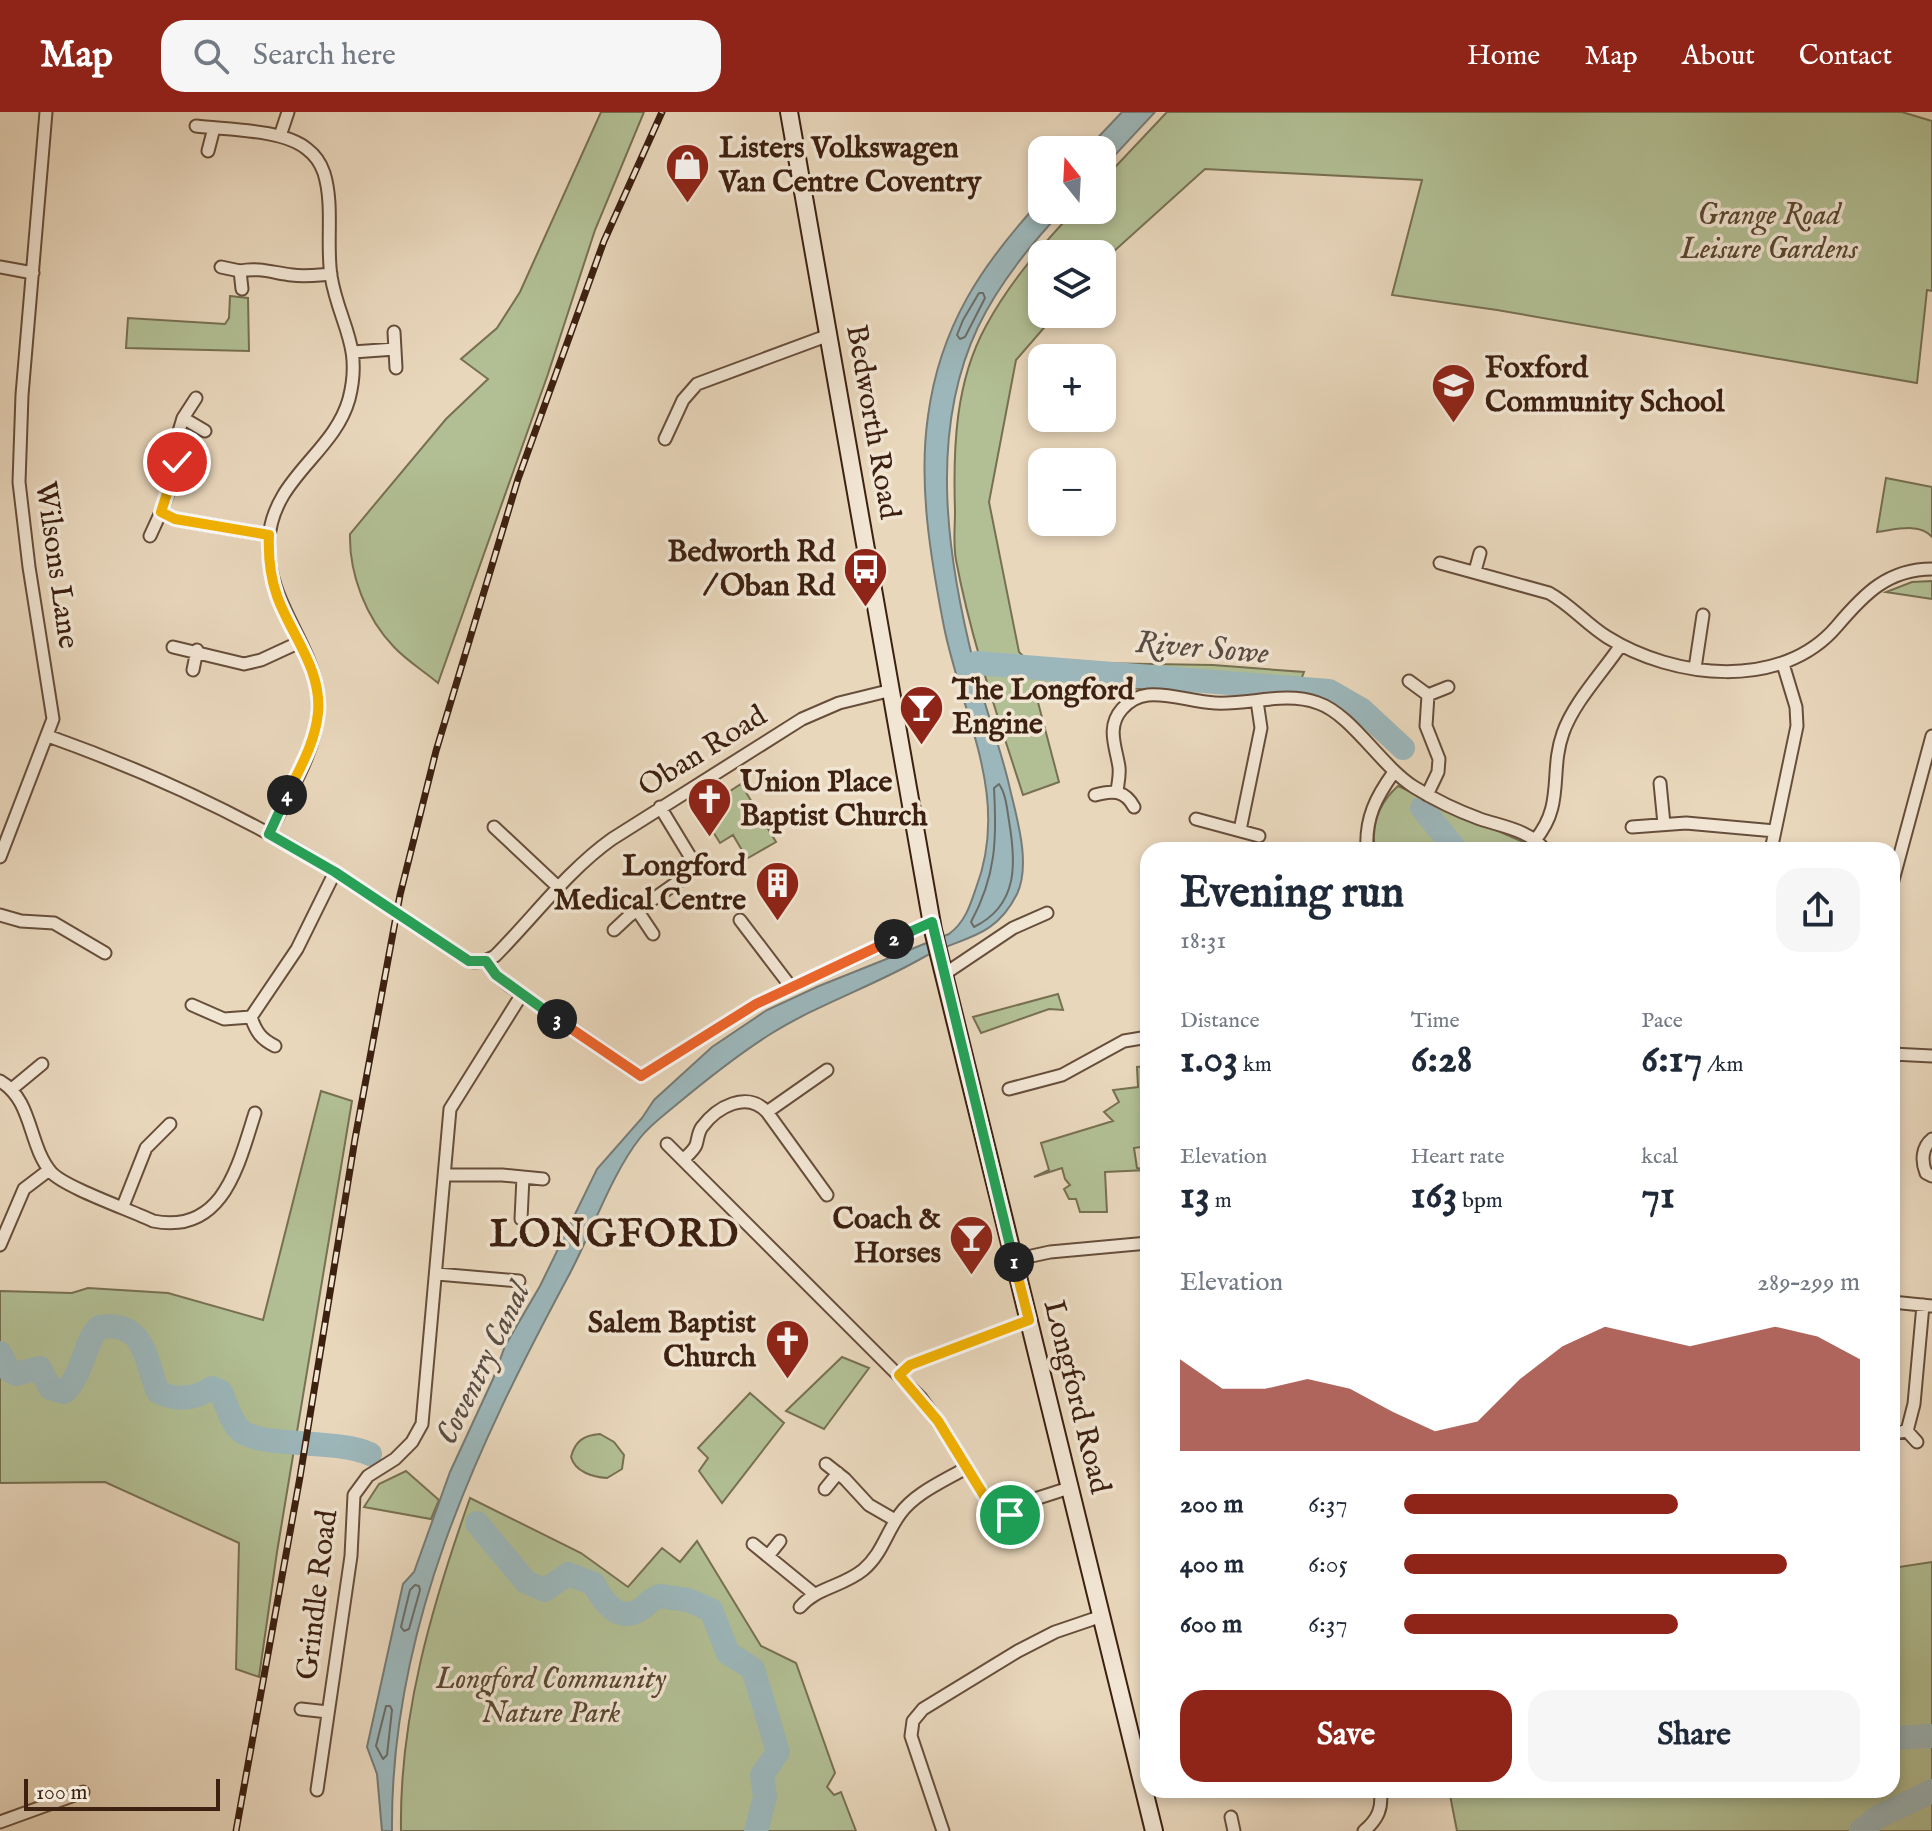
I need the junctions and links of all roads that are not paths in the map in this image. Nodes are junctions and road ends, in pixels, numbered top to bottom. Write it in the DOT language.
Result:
graph roads {
  1 [pos="46,112"];
  2 [pos="288,112"];
  3 [pos="789,112"];
  4 [pos="196,126"];
  5 [pos="214,128"];
  6 [pos="280,136"];
  7 [pos="208,151"];
  8 [pos="0,267"];
  9 [pos="221,267"];
  10 [pos="240,271"];
  11 [pos="33,273"];
  12 [pos="331,274"];
  13 [pos="242,289"];
  14 [pos="394,332"];
  15 [pos="829,335"];
  16 [pos="395,349"];
  17 [pos="353,352"];
  18 [pos="396,368"];
  19 [pos="196,398"];
  20 [pos="183,418"];
  21 [pos="205,431"];
  22 [pos="665,439"];
  23 [pos="161,512"];
  24 [pos="269,535"];
  25 [pos="150,536"];
  26 [pos="1480,553"];
  27 [pos="1440,563"];
  28 [pos="1932,569"];
  29 [pos="1475,571"];
  30 [pos="1703,615"];
  31 [pos="300,642"];
  32 [pos="1621,645"];
  33 [pos="173,647"];
  34 [pos="197,650"];
  35 [pos="1783,664"];
  36 [pos="1695,668"];
  37 [pos="193,670"];
  38 [pos="1409,681"];
  39 [pos="1448,687"];
  40 [pos="892,690"];
  41 [pos="1428,695"];
  42 [pos="1257,701"];
  43 [pos="48,736"];
  44 [pos="1932,736"];
  45 [pos="1394,772"];
  46 [pos="1660,783"];
  47 [pos="1117,791"];
  48 [pos="1095,795"];
  49 [pos="1427,795"];
  50 [pos="660,807"];
  51 [pos="1134,807"];
  52 [pos="1196,819"];
  53 [pos="1664,824"];
  54 [pos="494,827"];
  55 [pos="1632,827"];
  56 [pos="1240,830"];
  57 [pos="1775,831"];
  58 [pos="269,834"];
  59 [pos="1259,836"];
  60 [pos="1535,840"];
  61 [pos="1367,842"];
  62 [pos="1773,842"];
  63 [pos="1900,854"];
  64 [pos="0,857"];
  65 [pos="335,872"];
  66 [pos="558,887"];
  67 [pos="637,910"];
  68 [pos="1047,913"];
  69 [pos="0,915"];
  70 [pos="740,920"];
  71 [pos="932,926"];
  72 [pos="614,930"];
  73 [pos="653,934"];
  74 [pos="105,953"];
  75 [pos="486,961"];
  76 [pos="942,970"];
  77 [pos="791,987"];
  78 [pos="522,994"];
  79 [pos="192,1005"];
  80 [pos="251,1017"];
  81 [pos="1140,1038"];
  82 [pos="275,1046"];
  83 [pos="1900,1054"];
  84 [pos="1932,1056"];
  85 [pos="42,1064"];
  86 [pos="827,1070"];
  87 [pos="0,1081"];
  88 [pos="13,1088"];
  89 [pos="1009,1089"];
  90 [pos="767,1112"];
  91 [pos="255,1113"];
  92 [pos="170,1124"];
  93 [pos="1932,1139"];
  94 [pos="667,1144"];
  95 [pos="684,1159"];
  96 [pos="49,1170"];
  97 [pos="445,1175"];
  98 [pos="1932,1176"];
  99 [pos="523,1177"];
  100 [pos="543,1179"];
  101 [pos="827,1195"];
  102 [pos="123,1206"];
  103 [pos="521,1219"];
  104 [pos="1140,1244"];
  105 [pos="0,1245"];
  106 [pos="1013,1260"];
  107 [pos="437,1274"];
  108 [pos="519,1281"];
  109 [pos="1900,1303"];
  110 [pos="1928,1306"];
  111 [pos="1029,1320"];
  112 [pos="899,1375"];
  113 [pos="1907,1431"];
  114 [pos="1900,1432"];
  115 [pos="1917,1442"];
  116 [pos="826,1464"];
  117 [pos="966,1468"];
  118 [pos="838,1473"];
  119 [pos="1069,1488"];
  120 [pos="825,1489"];
  121 [pos="895,1520"];
  122 [pos="780,1541"];
  123 [pos="753,1544"];
  124 [pos="768,1556"];
  125 [pos="813,1593"];
  126 [pos="800,1607"];
  127 [pos="1102,1616"];
  128 [pos="301,1709"];
  129 [pos="328,1712"];
  130 [pos="1140,1763"];
  131 [pos="317,1790"];
  132 [pos="83,1792"];
  133 [pos="1148,1798"];
  134 [pos="1381,1798"];
  135 [pos="1231,1817"];
  136 [pos="0,1822"];
  137 [pos="1372,1829"];
  138 [pos="943,1831"];
  139 [pos="1154,1831"];
  140 [pos="1234,1831"];
  1 -- 11 [label="street, Wilsons Lane"];
  2 -- 6 [label="street"];
  3 -- 15 [label="main road, Bedworth Road"];
  4 -- 5 [label="street"];
  5 -- 6 [label="street"];
  5 -- 7 [label="street"];
  6 -- 12 [label="street"];
  8 -- 11 [label="street"];
  9 -- 10 [label="street"];
  10 -- 12 [label="street"];
  10 -- 13 [label="street"];
  11 -- 43 [label="street, Wilsons Lane"];
  12 -- 17 [label="street"];
  14 -- 16 [label="street"];
  15 -- 22 [label="street"];
  15 -- 40 [label="main road, Bedworth Road"];
  16 -- 17 [label="street"];
  16 -- 18 [label="street"];
  17 -- 24 [label="street"];
  19 -- 20 [label="street"];
  20 -- 21 [label="street"];
  20 -- 23 [label="street"];
  23 -- 24 [label="street"];
  23 -- 25 [label="street"];
  24 -- 31 [label="street"];
  26 -- 29 [label="street"];
  27 -- 29 [label="street"];
  28 -- 35 [label="street"];
  29 -- 32 [label="street"];
  30 -- 36 [label="street"];
  31 -- 34 [label="street"];
  31 -- 58 [label="street"];
  32 -- 36 [label="street"];
  32 -- 60 [label="street"];
  33 -- 34 [label="street"];
  34 -- 37 [label="street"];
  35 -- 36 [label="street"];
  35 -- 57 [label="street"];
  38 -- 41 [label="street"];
  39 -- 41 [label="street"];
  40 -- 50 [label="street, Oban Road"];
  40 -- 71 [label="main road, Bedworth Road"];
  41 -- 49 [label="street"];
  42 -- 45 [label="street"];
  42 -- 47 [label="street"];
  42 -- 56 [label="street"];
  43 -- 58 [label="street"];
  43 -- 64 [label="street, Wilsons Lane"];
  44 -- 63 [label="street"];
  45 -- 49 [label="street"];
  45 -- 61 [label="street"];
  46 -- 53 [label="street"];
  47 -- 48 [label="street"];
  47 -- 51 [label="street"];
  49 -- 60 [label="street"];
  50 -- 66 [label="street, Oban Road"];
  50 -- 67 [label="street"];
  52 -- 56 [label="street"];
  53 -- 55 [label="street"];
  53 -- 57 [label="street"];
  54 -- 66 [label="street"];
  56 -- 59 [label="street"];
  57 -- 62 [label="street"];
  58 -- 65 [label="street"];
  65 -- 75 [label="street"];
  65 -- 80 [label="street"];
  66 -- 75 [label="street, Oban Road"];
  67 -- 72 [label="street"];
  67 -- 73 [label="street"];
  68 -- 76 [label="street"];
  69 -- 74 [label="street"];
  70 -- 77 [label="street"];
  71 -- 76 [label="main road, Longford Road"];
  71 -- 77 [label="street"];
  75 -- 78 [label="street"];
  76 -- 106 [label="main road, Longford Road"];
  77 -- 78 [label="street"];
  78 -- 97 [label="street, Grindle Road"];
  79 -- 80 [label="street"];
  80 -- 82 [label="street"];
  81 -- 89 [label="street"];
  83 -- 84 [label="street"];
  85 -- 88 [label="street"];
  86 -- 90 [label="street"];
  87 -- 88 [label="street"];
  88 -- 96 [label="street"];
  90 -- 95 [label="street"];
  90 -- 101 [label="street"];
  91 -- 102 [label="street"];
  92 -- 102 [label="street"];
  93 -- 98 [label="street"];
  94 -- 95 [label="street"];
  95 -- 112 [label="street"];
  96 -- 102 [label="street"];
  96 -- 105 [label="street"];
  97 -- 99 [label="street"];
  97 -- 107 [label="street, Grindle Road"];
  99 -- 100 [label="street"];
  99 -- 103 [label="street"];
  104 -- 106 [label="street"];
  106 -- 111 [label="main road, Longford Road"];
  107 -- 108 [label="street"];
  107 -- 129 [label="street, Grindle Road"];
  109 -- 110 [label="street"];
  110 -- 113 [label="street"];
  111 -- 112 [label="street"];
  111 -- 119 [label="main road, Longford Road"];
  112 -- 117 [label="street"];
  113 -- 114 [label="street"];
  113 -- 115 [label="street"];
  116 -- 118 [label="street"];
  117 -- 119 [label="street"];
  117 -- 121 [label="street"];
  118 -- 120 [label="street"];
  118 -- 121 [label="street"];
  119 -- 127 [label="main road, Longford Road"];
  121 -- 125 [label="street"];
  122 -- 124 [label="street"];
  123 -- 124 [label="street"];
  124 -- 125 [label="street"];
  125 -- 126 [label="street"];
  127 -- 130 [label="main road, Longford Road"];
  127 -- 138 [label="street"];
  128 -- 129 [label="street, Grindle Road"];
  129 -- 131 [label="street, Grindle Road"];
  132 -- 136 [label="street"];
  133 -- 139 [label="main road, Longford Road"];
  134 -- 137 [label="street"];
  135 -- 140 [label="street"];
}
